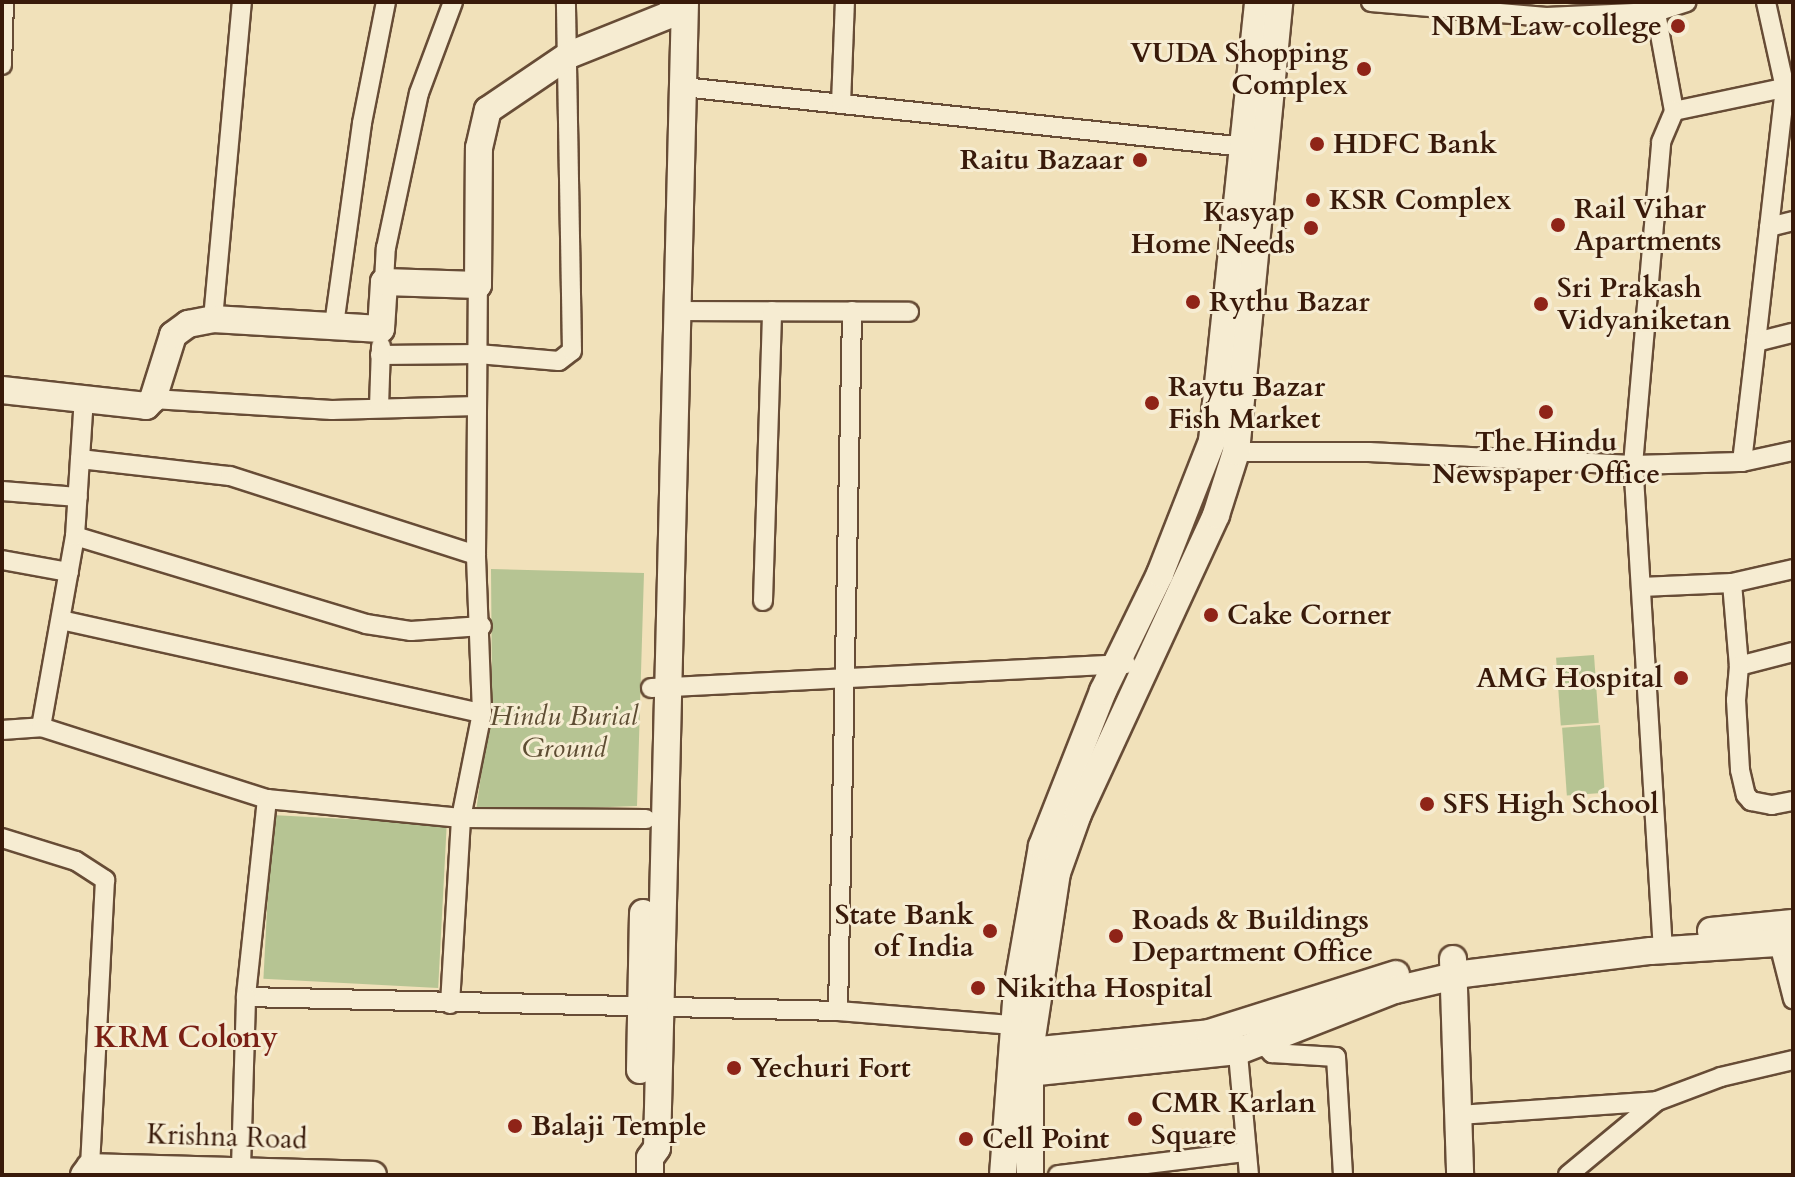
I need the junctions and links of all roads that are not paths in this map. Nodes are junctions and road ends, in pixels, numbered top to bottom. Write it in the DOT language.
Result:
graph roads {
  1 [pos="4,2"];
  2 [pos="242,2"];
  3 [pos="386,2"];
  4 [pos="453,2"];
  5 [pos="566,2"];
  6 [pos="845,2"];
  7 [pos="1258,2"];
  8 [pos="1279,2"];
  9 [pos="1371,2"];
  10 [pos="1686,2"];
  11 [pos="1766,2"];
  12 [pos="1397,3"];
  13 [pos="675,5"];
  14 [pos="1655,7"];
  15 [pos="1545,10"];
  16 [pos="569,55"];
  17 [pos="2,65"];
  18 [pos="683,87"];
  19 [pos="1789,87"];
  20 [pos="841,104"];
  21 [pos="1674,111"];
  22 [pos="1244,147"];
  23 [pos="1793,221"];
  24 [pos="1769,227"];
  25 [pos="384,282"];
  26 [pos="478,285"];
  27 [pos="677,311"];
  28 [pos="772,311"];
  29 [pos="852,311"];
  30 [pos="909,312"];
  31 [pos="213,319"];
  32 [pos="334,325"];
  33 [pos="381,329"];
  34 [pos="1793,333"];
  35 [pos="1756,342"];
  36 [pos="478,354"];
  37 [pos="380,355"];
  38 [pos="2,390"];
  39 [pos="84,396"];
  40 [pos="153,399"];
  41 [pos="477,406"];
  42 [pos="379,407"];
  43 [pos="1793,451"];
  44 [pos="1236,452"];
  45 [pos="80,459"];
  46 [pos="1742,462"];
  47 [pos="1633,465"];
  48 [pos="2,491"];
  49 [pos="78,497"];
  50 [pos="75,536"];
  51 [pos="476,555"];
  52 [pos="2,560"];
  53 [pos="1793,569"];
  54 [pos="69,572"];
  55 [pos="1732,583"];
  56 [pos="1641,587"];
  57 [pos="763,601"];
  58 [pos="61,620"];
  59 [pos="482,626"];
  60 [pos="1793,652"];
  61 [pos="1117,661"];
  62 [pos="1739,666"];
  63 [pos="1145,668"];
  64 [pos="842,677"];
  65 [pos="658,688"];
  66 [pos="482,713"];
  67 [pos="41,727"];
  68 [pos="2,730"];
  69 [pos="267,799"];
  70 [pos="1793,801"];
  71 [pos="461,818"];
  72 [pos="646,819"];
  73 [pos="2,838"];
  74 [pos="1788,936"];
  75 [pos="1661,943"];
  76 [pos="1454,967"];
  77 [pos="246,997"];
  78 [pos="1793,999"];
  79 [pos="450,1004"];
  80 [pos="650,1005"];
  81 [pos="838,1011"];
  82 [pos="1013,1025"];
  83 [pos="1244,1040"];
  84 [pos="1793,1060"];
  85 [pos="1029,1062"];
  86 [pos="1657,1101"];
  87 [pos="1459,1115"];
  88 [pos="1244,1152"];
  89 [pos="241,1167"];
  90 [pos="650,1167"];
  91 [pos="1150,1167"];
  92 [pos="87,1171"];
  93 [pos="373,1175"];
  94 [pos="1003,1175"];
  95 [pos="1030,1175"];
  96 [pos="1058,1175"];
  97 [pos="1249,1175"];
  98 [pos="1343,1175"];
  99 [pos="1460,1175"];
  100 [pos="1568,1175"];
  1 -- 17 [label="street"];
  2 -- 31 [label="street"];
  3 -- 32 [label="street"];
  4 -- 25 [label="street"];
  5 -- 16 [label="street"];
  6 -- 20 [label="street"];
  7 -- 22 [label="street"];
  8 -- 44 [label="street"];
  9 -- 12 [label="street"];
  10 -- 14 [label="street"];
  11 -- 19 [label="street"];
  12 -- 15 [label="street"];
  13 -- 16 [label="street"];
  13 -- 18 [label="street"];
  13 -- 65 [label="street"];
  14 -- 15 [label="street"];
  14 -- 21 [label="street"];
  16 -- 26 [label="street"];
  16 -- 36 [label="street"];
  18 -- 20 [label="street"];
  18 -- 27 [label="street"];
  19 -- 21 [label="street"];
  19 -- 24 [label="street"];
  20 -- 22 [label="street"];
  21 -- 47 [label="street"];
  22 -- 61 [label="street"];
  23 -- 24 [label="street"];
  24 -- 35 [label="street"];
  25 -- 26 [label="street"];
  25 -- 33 [label="street"];
  26 -- 36 [label="street"];
  27 -- 28 [label="street"];
  27 -- 65 [label="street"];
  28 -- 29 [label="street"];
  28 -- 57 [label="street"];
  29 -- 30 [label="street"];
  29 -- 64 [label="street"];
  31 -- 32 [label="street"];
  31 -- 40 [label="street"];
  32 -- 33 [label="street"];
  33 -- 37 [label="street"];
  34 -- 35 [label="street"];
  35 -- 46 [label="street"];
  36 -- 37 [label="street"];
  36 -- 41 [label="street"];
  37 -- 42 [label="street"];
  38 -- 39 [label="street"];
  39 -- 40 [label="street"];
  39 -- 45 [label="street"];
  40 -- 42 [label="street"];
  41 -- 42 [label="street"];
  41 -- 51 [label="street"];
  43 -- 46 [label="street"];
  44 -- 47 [label="street"];
  44 -- 63 [label="street"];
  45 -- 49 [label="street"];
  45 -- 51 [label="street"];
  46 -- 47 [label="street"];
  47 -- 56 [label="street"];
  48 -- 49 [label="street"];
  49 -- 50 [label="street"];
  50 -- 54 [label="street"];
  50 -- 59 [label="street"];
  51 -- 59 [label="street"];
  52 -- 54 [label="street"];
  53 -- 55 [label="street"];
  54 -- 58 [label="street"];
  55 -- 56 [label="street"];
  55 -- 62 [label="street"];
  56 -- 75 [label="street"];
  58 -- 66 [label="street"];
  58 -- 67 [label="street"];
  59 -- 66 [label="street"];
  60 -- 62 [label="street"];
  61 -- 63 [label="street"];
  61 -- 64 [label="street"];
  61 -- 82 [label="street"];
  62 -- 70 [label="street"];
  63 -- 85 [label="street"];
  64 -- 65 [label="street"];
  64 -- 81 [label="street"];
  65 -- 72 [label="street"];
  65 -- 80 [label="street"];
  66 -- 71 [label="street"];
  67 -- 68 [label="street"];
  67 -- 69 [label="street"];
  69 -- 71 [label="street"];
  69 -- 77 [label="street"];
  71 -- 72 [label="street"];
  71 -- 79 [label="street"];
  72 -- 80 [label="street"];
  73 -- 92 [label="street"];
  74 -- 75 [label="street"];
  74 -- 78 [label="street"];
  75 -- 76 [label="street"];
  76 -- 83 [label="street"];
  76 -- 87 [label="street"];
  77 -- 79 [label="street"];
  77 -- 89 [label="street"];
  79 -- 80 [label="street"];
  80 -- 81 [label="street"];
  80 -- 90 [label="street"];
  81 -- 82 [label="street"];
  82 -- 94 [label="street"];
  83 -- 85 [label="street"];
  83 -- 88 [label="street"];
  83 -- 98 [label="street"];
  84 -- 86 [label="street"];
  85 -- 95 [label="street"];
  86 -- 87 [label="street"];
  86 -- 100 [label="street"];
  87 -- 99 [label="street"];
  88 -- 91 [label="street"];
  88 -- 97 [label="street"];
  89 -- 92 [label="street, Krishna Road"];
  89 -- 93 [label="street, Krishna Road"];
  91 -- 96 [label="street"];
}
